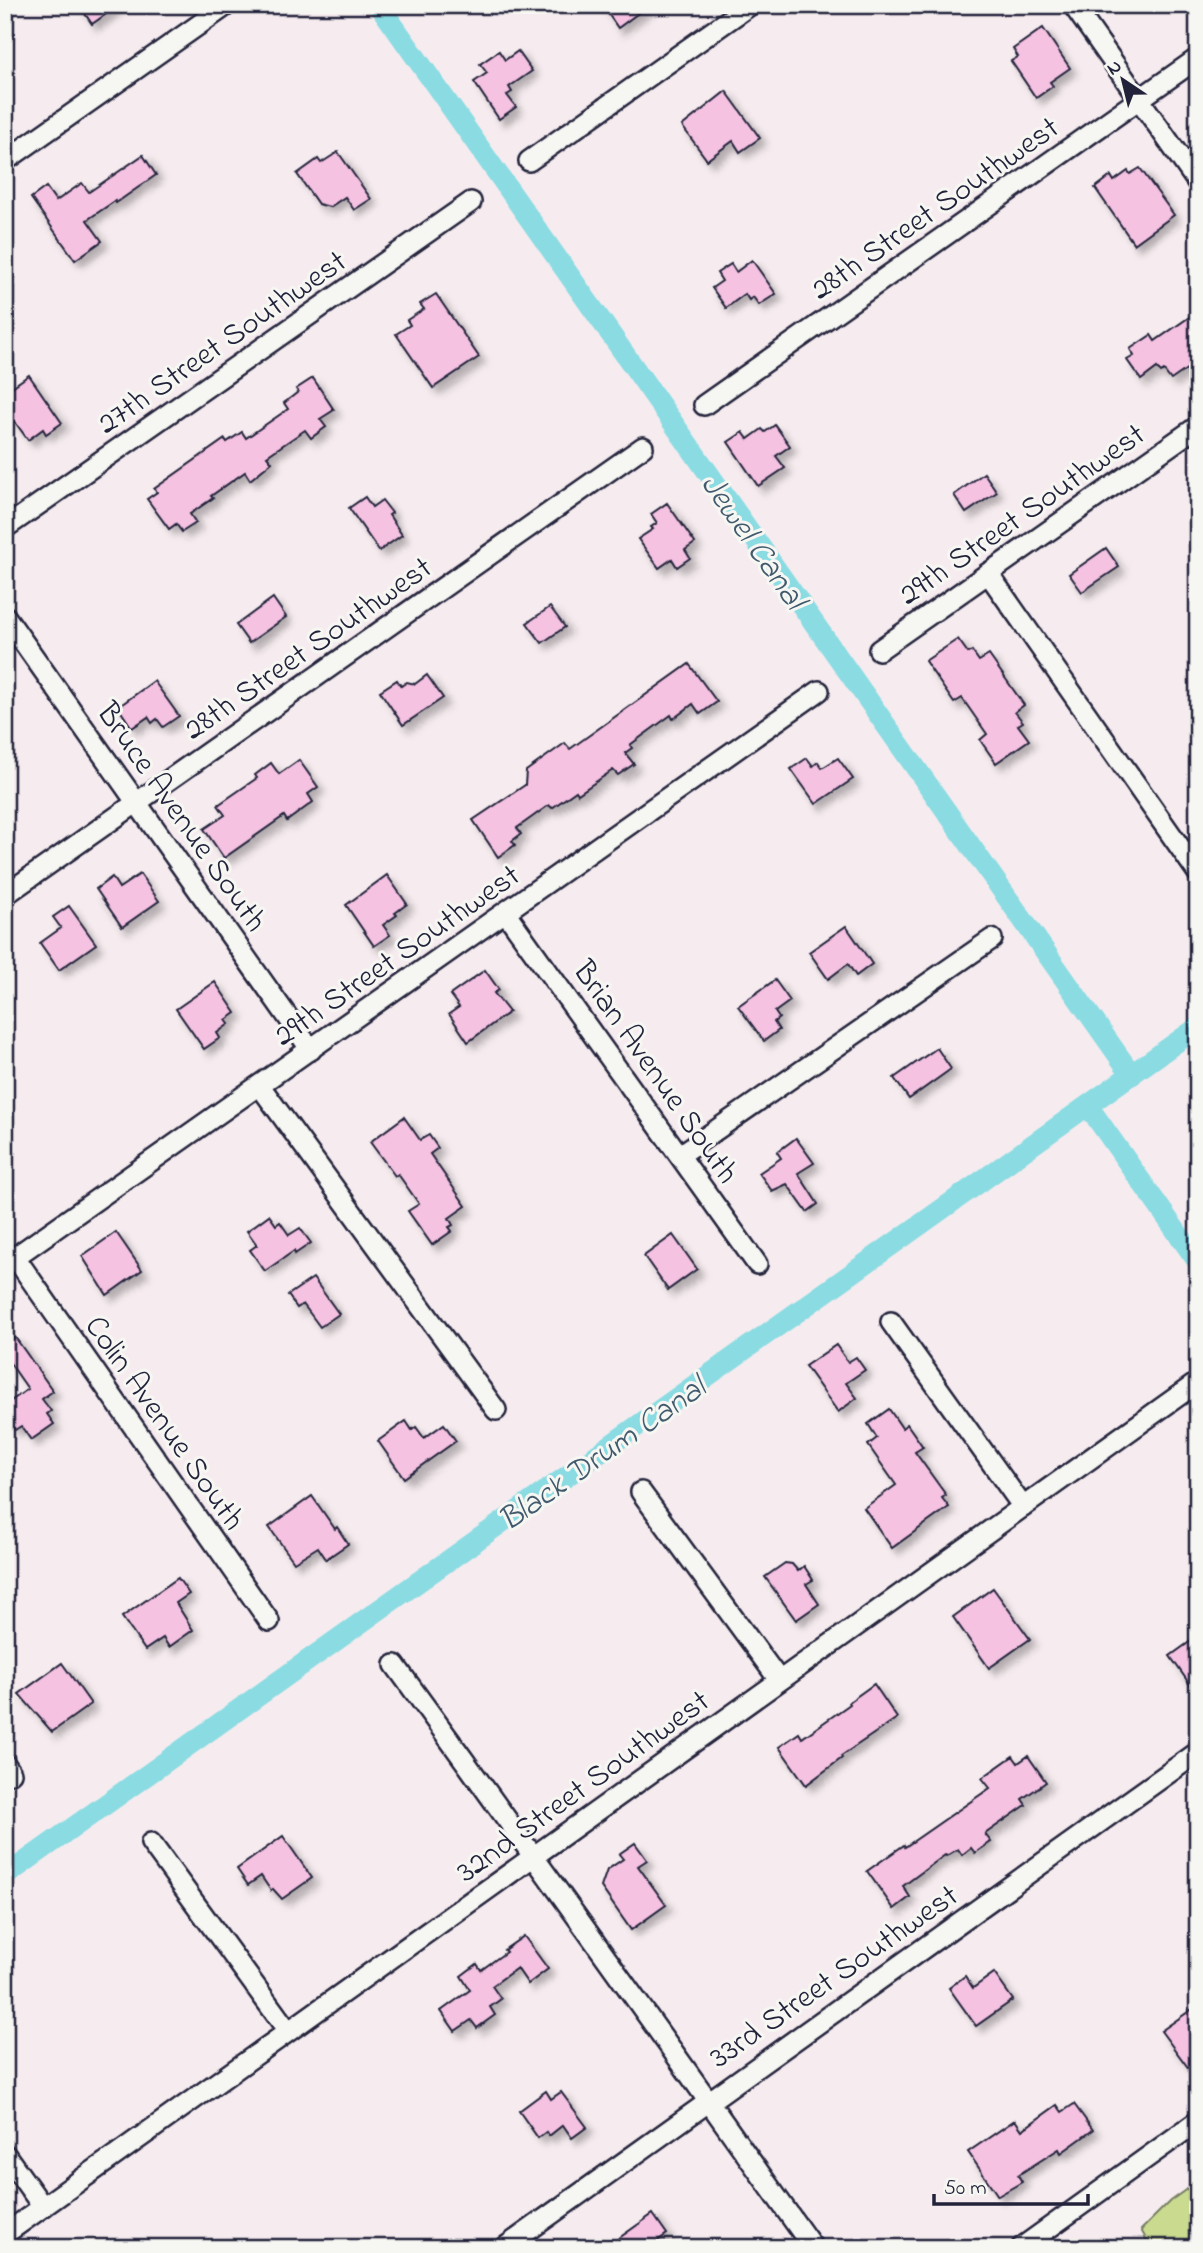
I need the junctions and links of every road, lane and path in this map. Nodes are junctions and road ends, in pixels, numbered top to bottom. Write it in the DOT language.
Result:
graph roads {
  1 [pos="227,5"];
  2 [pos="750,5"];
  3 [pos="1073,5"];
  4 [pos="1198,58"];
  5 [pos="1139,99"];
  6 [pos="5,161"];
  7 [pos="529,161"];
  8 [pos="1198,183"];
  9 [pos="471,202"];
  10 [pos="704,405"];
  11 [pos="1198,426"];
  12 [pos="643,447"];
  13 [pos="5,528"];
  14 [pos="988,573"];
  15 [pos="5,616"];
  16 [pos="879,650"];
  17 [pos="819,691"];
  18 [pos="137,802"];
  19 [pos="1198,873"];
  20 [pos="5,895"];
  21 [pos="506,913"];
  22 [pos="992,939"];
  23 [pos="311,1050"];
  24 [pos="260,1086"];
  25 [pos="680,1155"];
  26 [pos="10,1260"];
  27 [pos="757,1264"];
  28 [pos="891,1322"];
  29 [pos="1195,1384"];
  30 [pos="496,1410"];
  31 [pos="641,1492"];
  32 [pos="1023,1507"];
  33 [pos="269,1621"];
  34 [pos="395,1665"];
  35 [pos="779,1680"];
  36 [pos="1198,1752"];
  37 [pos="151,1843"];
  38 [pos="534,1856"];
  39 [pos="288,2031"];
  40 [pos="708,2101"];
  41 [pos="1198,2120"];
  42 [pos="5,2154"];
  43 [pos="43,2207"];
  44 [pos="5,2234"];
  45 [pos="504,2248"];
  46 [pos="813,2248"];
  47 [pos="1021,2248"];
  1 -- 6 [label="street"];
  2 -- 7 [label="street"];
  3 -- 5 [label="street"];
  4 -- 5 [label="street, 28th Street Southwest"];
  5 -- 8 [label="street"];
  5 -- 10 [label="street, 28th Street Southwest"];
  9 -- 13 [label="street, 27th Street Southwest"];
  11 -- 14 [label="street, 29th Street Southwest"];
  12 -- 18 [label="street, 28th Street Southwest"];
  14 -- 16 [label="street, 29th Street Southwest"];
  14 -- 19 [label="street"];
  15 -- 18 [label="street, Bruce Avenue South"];
  17 -- 21 [label="street, 29th Street Southwest"];
  18 -- 20 [label="street, 28th Street Southwest"];
  18 -- 23 [label="street, Bruce Avenue South"];
  21 -- 23 [label="street, 29th Street Southwest"];
  21 -- 25 [label="street, Brian Avenue South"];
  22 -- 25 [label="street"];
  23 -- 24 [label="street, 29th Street Southwest"];
  24 -- 26 [label="street, 29th Street Southwest"];
  24 -- 30 [label="street"];
  25 -- 27 [label="street, Brian Avenue South"];
  26 -- 33 [label="street, Colin Avenue South"];
  28 -- 32 [label="street"];
  29 -- 32 [label="street, 32nd Street Southwest"];
  31 -- 35 [label="street"];
  32 -- 35 [label="street, 32nd Street Southwest"];
  34 -- 38 [label="street"];
  35 -- 38 [label="street, 32nd Street Southwest"];
  36 -- 40 [label="street, 33rd Street Southwest"];
  37 -- 39 [label="street"];
  38 -- 39 [label="street, 32nd Street Southwest"];
  38 -- 40 [label="street"];
  39 -- 43 [label="street, 32nd Street Southwest"];
  40 -- 45 [label="street, 33rd Street Southwest"];
  40 -- 46 [label="street"];
  41 -- 47 [label="street"];
  42 -- 43 [label="street"];
  43 -- 44 [label="street, 32nd Street Southwest"];
}
